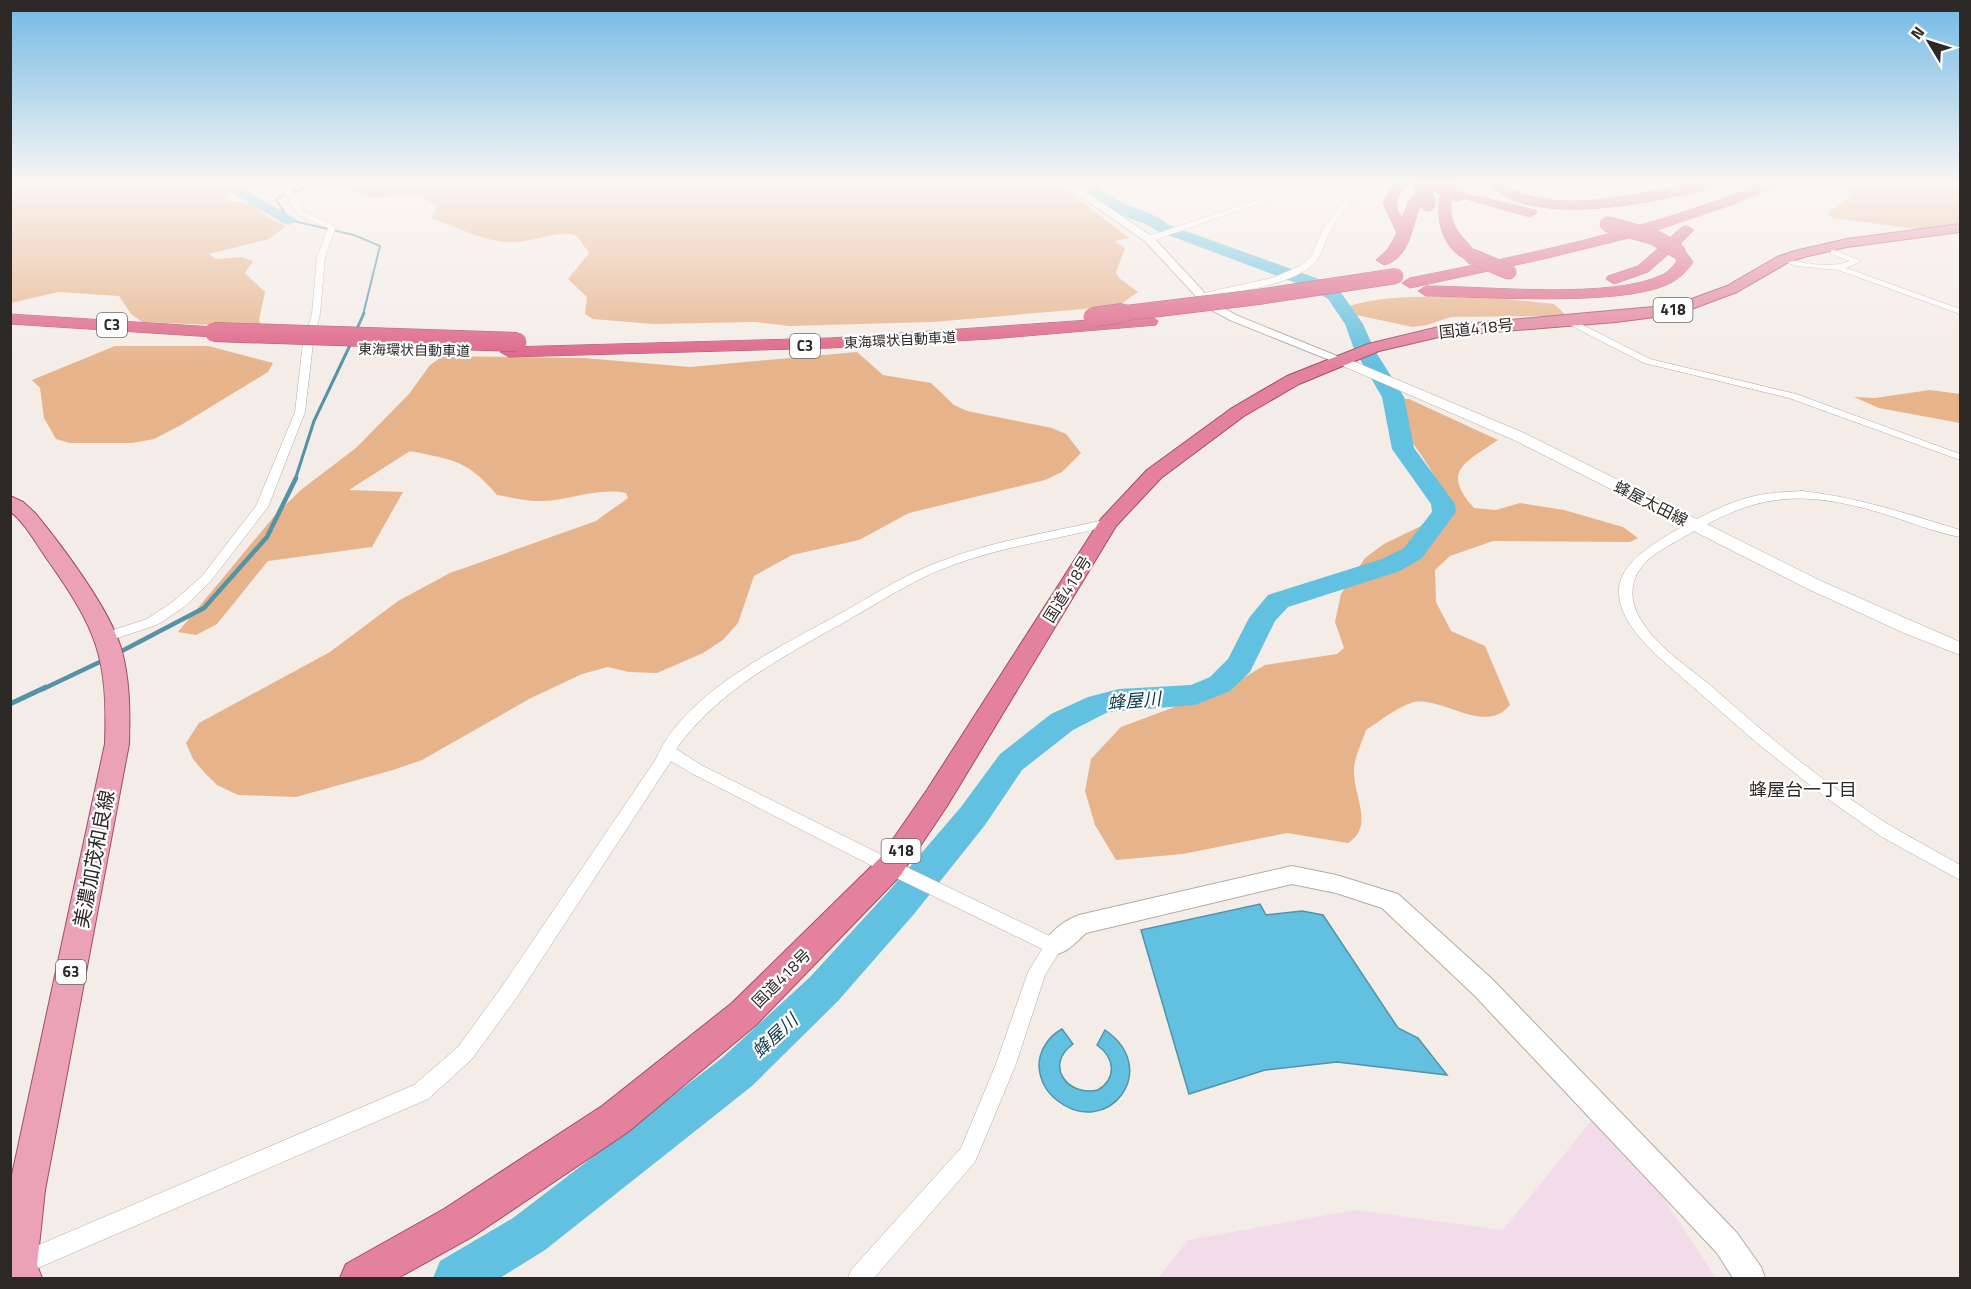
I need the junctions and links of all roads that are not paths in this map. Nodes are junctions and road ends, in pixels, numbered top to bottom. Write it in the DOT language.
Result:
graph roads {
  1 [pos="326,244"];
  2 [pos="1154,244"];
  3 [pos="1320,244"];
  4 [pos="1399,244"];
  5 [pos="1446,244"];
  6 [pos="1456,244"];
  7 [pos="1549,244"];
  8 [pos="1579,244"];
  9 [pos="1667,244"];
  10 [pos="1668,244"];
  11 [pos="1844,244"];
  12 [pos="1834,252"];
  13 [pos="1471,256"];
  14 [pos="1782,260"];
  15 [pos="1839,268"];
  16 [pos="1525,275"];
  17 [pos="1541,278"];
  18 [pos="1402,283"];
  19 [pos="1198,294"];
  20 [pos="1960,312"];
  21 [pos="10,319"];
  22 [pos="1096,321"];
  23 [pos="1569,321"];
  24 [pos="10,328"];
  25 [pos="213,337"];
  26 [pos="1359,357"];
  27 [pos="1960,457"];
  28 [pos="10,502"];
  29 [pos="1108,523"];
  30 [pos="1695,526"];
  31 [pos="1960,534"];
  32 [pos="108,649"];
  33 [pos="1960,649"];
  34 [pos="667,751"];
  35 [pos="890,867"];
  36 [pos="1960,873"];
  37 [pos="1054,946"];
  38 [pos="17,1270"];
  39 [pos="360,1278"];
  40 [pos="859,1278"];
  41 [pos="1750,1278"];
  1 -- 32 [label="street"];
  2 -- 19 [label="street"];
  3 -- 19 [label="street"];
  4 -- 22 [label="highway, bridge"];
  5 -- 13 [label="highway, bridge"];
  6 -- 13 [label="highway"];
  7 -- 18 [label="highway, 東海環状自動車道 / C3"];
  8 -- 18 [label="highway, 東海環状自動車道 / C3"];
  9 -- 18 [label="highway, bridge"];
  10 -- 17 [label="highway"];
  11 -- 14 [label="highway, 国道418号 / 418"];
  12 -- 15 [label="street"];
  13 -- 16 [label="highway, bridge"];
  14 -- 15 [label="street"];
  14 -- 23 [label="highway, 国道418号 / 418"];
  15 -- 20 [label="street"];
  18 -- 22 [label="highway, 東海環状自動車道 / C3, bridge"];
  18 -- 22 [label="highway, 東海環状自動車道 / C3"];
  19 -- 26 [label="street"];
  21 -- 25 [label="highway, 東海環状自動車道 / C3"];
  22 -- 25 [label="highway, 東海環状自動車道 / C3"];
  23 -- 26 [label="highway, 国道418号 / 418"];
  23 -- 27 [label="street"];
  24 -- 25 [label="highway, 東海環状自動車道 / C3"];
  26 -- 29 [label="highway, 国道418号 / 418"];
  26 -- 30 [label="main road, 蜂屋太田線"];
  28 -- 32 [label="main road, 美濃加茂和良線 / 63"];
  29 -- 34 [label="street"];
  29 -- 35 [label="highway, 国道418号 / 418"];
  30 -- 31 [label="street"];
  30 -- 33 [label="main road, 蜂屋太田線"];
  30 -- 36 [label="street"];
  32 -- 38 [label="main road, 美濃加茂和良線 / 63"];
  34 -- 35 [label="street"];
  34 -- 38 [label="street"];
  35 -- 37 [label="street"];
  35 -- 39 [label="highway, 国道418号 / 418"];
  37 -- 40 [label="street"];
  37 -- 41 [label="street"];
}
